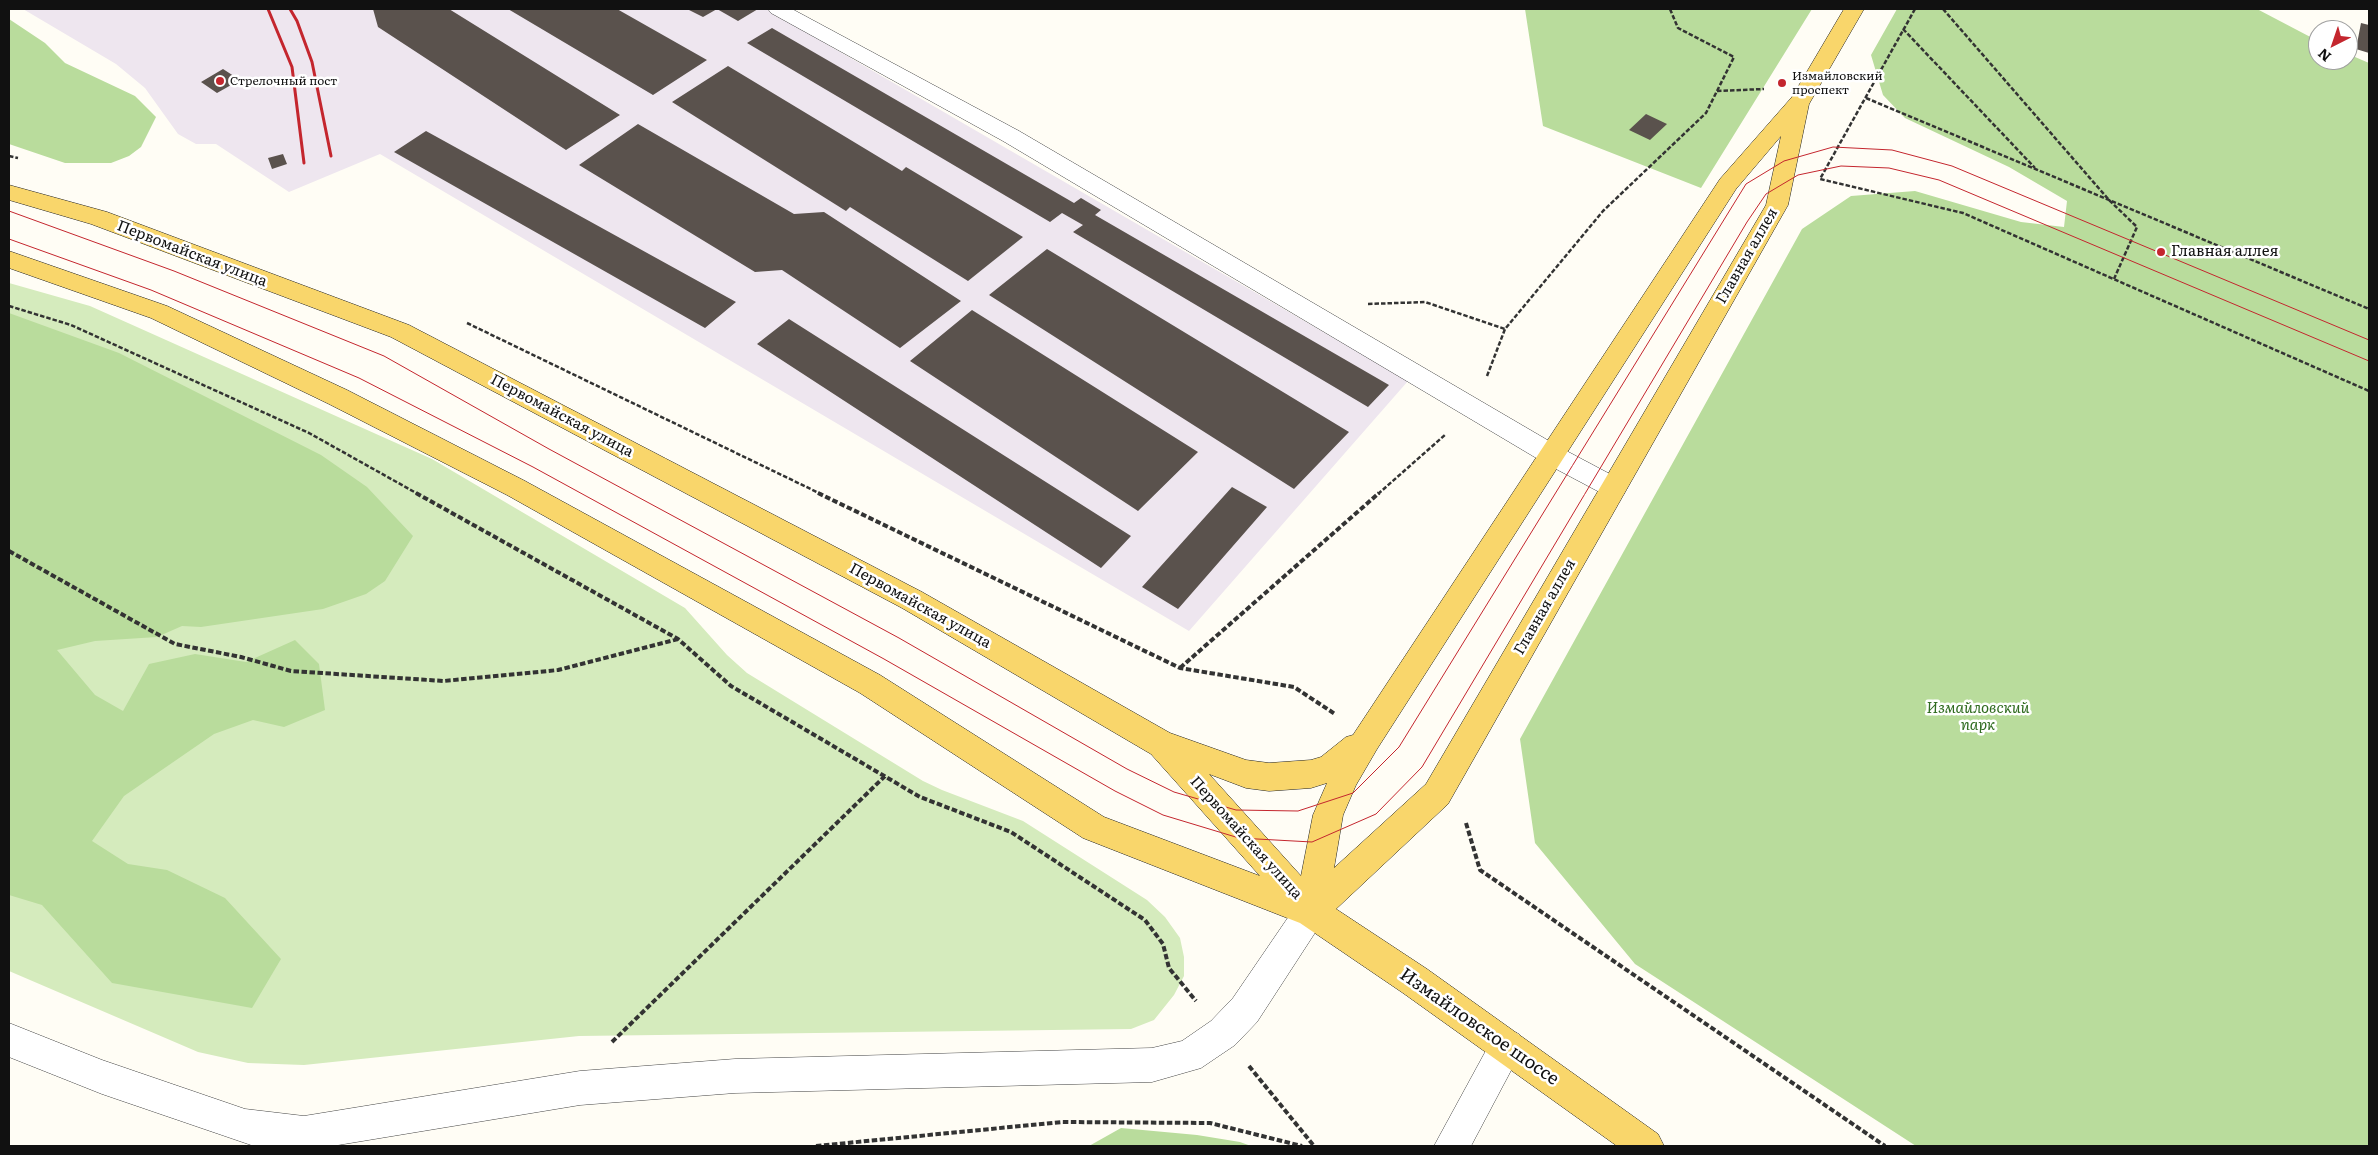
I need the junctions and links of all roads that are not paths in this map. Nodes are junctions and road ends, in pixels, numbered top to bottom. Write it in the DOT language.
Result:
graph roads {
  1 [pos="778,9"];
  2 [pos="820,9"];
  3 [pos="1854,9"];
  4 [pos="800,21"];
  5 [pos="1800,101"];
  6 [pos="9,192"];
  7 [pos="9,259"];
  8 [pos="1552,455"];
  9 [pos="1614,488"];
  10 [pos="1367,739"];
  11 [pos="1162,744"];
  12 [pos="1311,911"];
  13 [pos="9,1040"];
  14 [pos="1507,1046"];
  15 [pos="306,1133"];
  16 [pos="272,1146"];
  17 [pos="1452,1146"];
  18 [pos="1646,1146"];
  1 -- 4 [label="street"];
  2 -- 4 [label="street"];
  3 -- 5 [label="main road, Главная аллея"];
  4 -- 8 [label="street"];
  5 -- 8 [label="main road, Главная аллея"];
  5 -- 9 [label="main road, Главная аллея"];
  6 -- 11 [label="main road, Первомайская улица"];
  7 -- 12 [label="main road, Первомайская улица"];
  8 -- 9 [label="street"];
  8 -- 10 [label="main road, Главная аллея"];
  9 -- 12 [label="main road, Главная аллея"];
  10 -- 11 [label="main road, Главная аллея"];
  10 -- 12 [label="main road, Главная аллея"];
  11 -- 12 [label="main road, Первомайская улица"];
  12 -- 14 [label="main road, Измайловское шоссе"];
  12 -- 15 [label="street"];
  13 -- 15 [label="street"];
  14 -- 17 [label="street"];
  14 -- 18 [label="main road, Измайловское шоссе"];
  15 -- 16 [label="street"];
}
